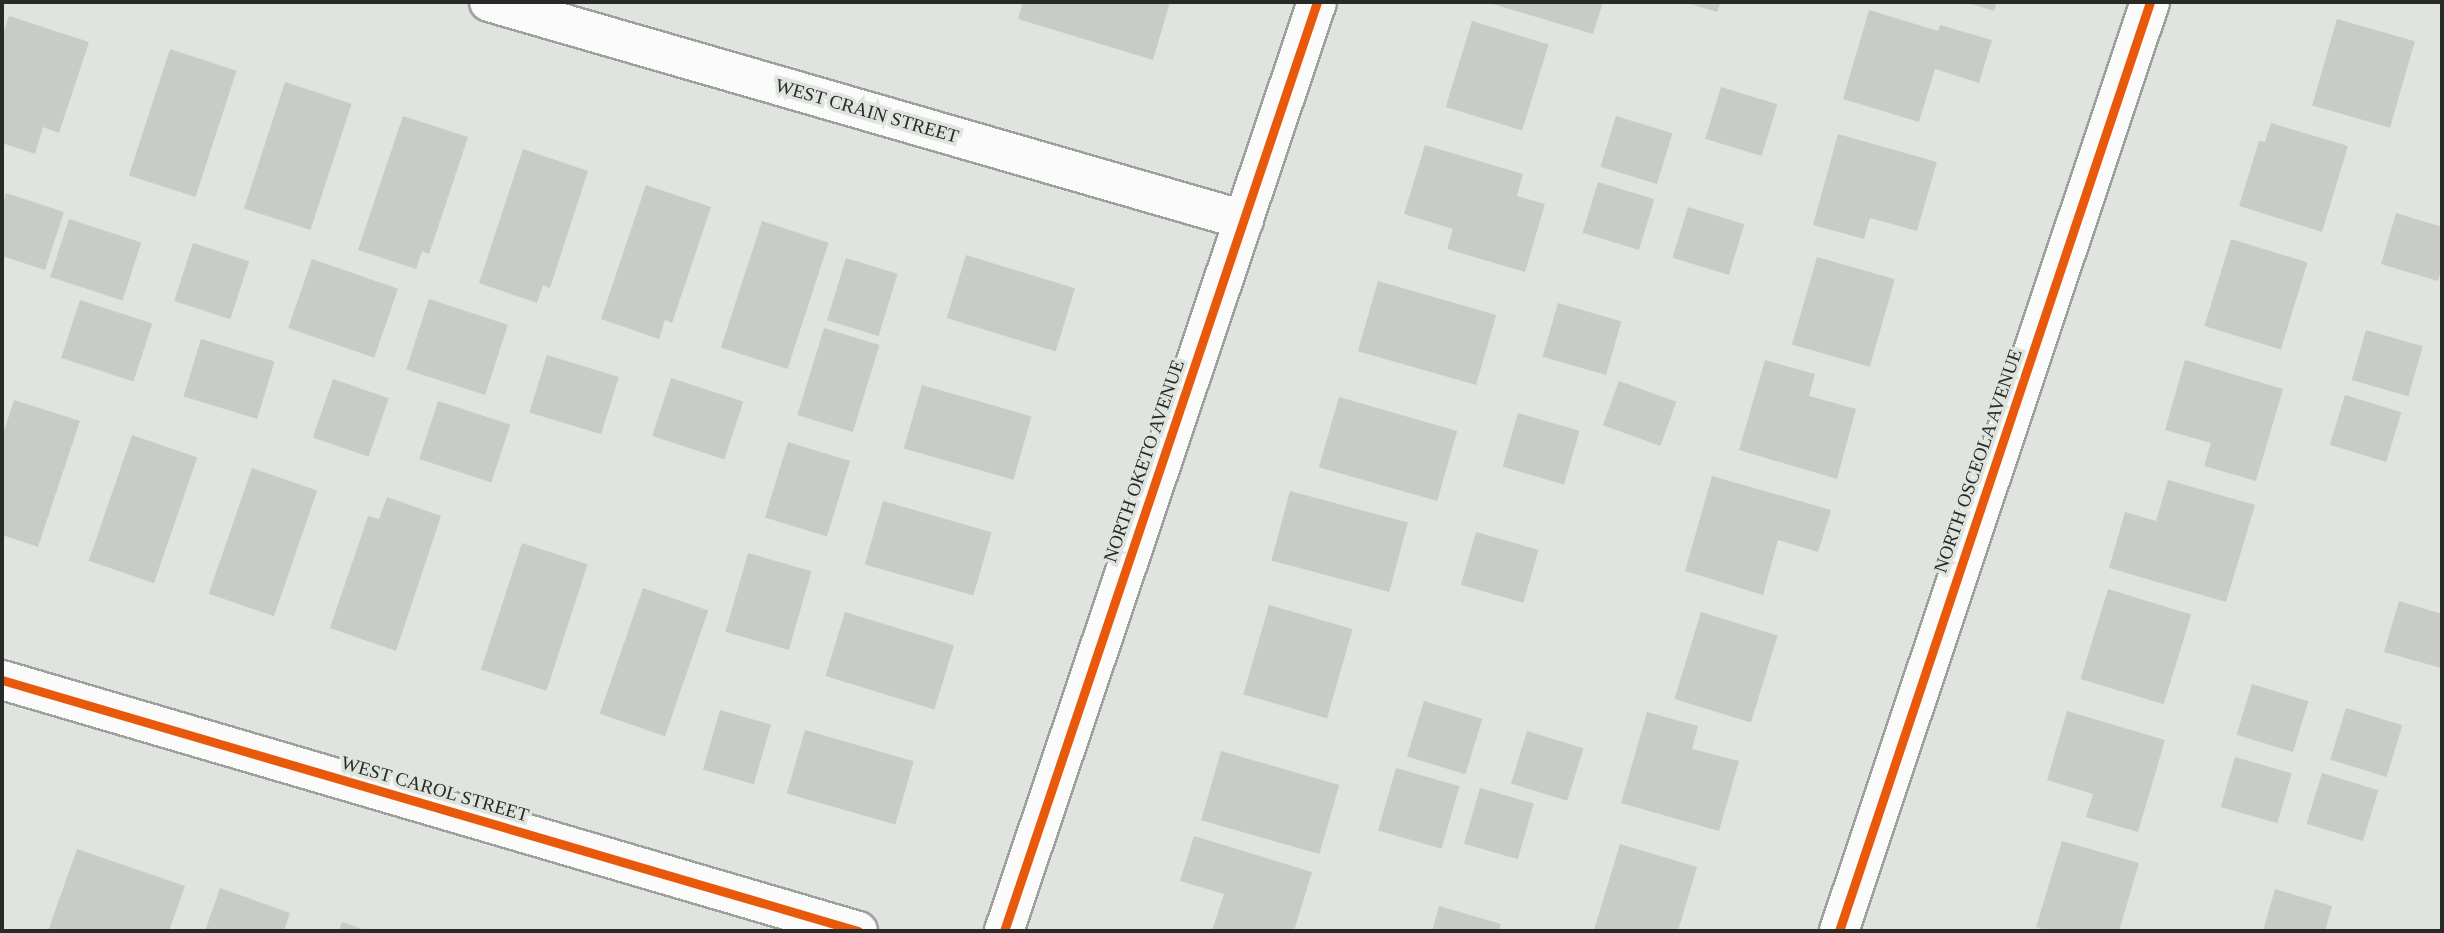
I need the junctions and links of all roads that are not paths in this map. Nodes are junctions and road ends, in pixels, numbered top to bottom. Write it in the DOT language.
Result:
graph roads {
  1 [pos="489,2"];
  2 [pos="1317,2"];
  3 [pos="2150,2"];
  4 [pos="1244,220"];
  5 [pos="2,680"];
  6 [pos="858,931"];
  7 [pos="1004,931"];
  8 [pos="1839,931"];
  1 -- 4 [label="street, WEST CRAIN STREET"];
  2 -- 4 [label="street, NORTH OKETO AVENUE"];
  3 -- 8 [label="street, NORTH OSCEOLA AVENUE"];
  4 -- 7 [label="street, NORTH OKETO AVENUE"];
  5 -- 6 [label="street, WEST CAROL STREET"];
}
